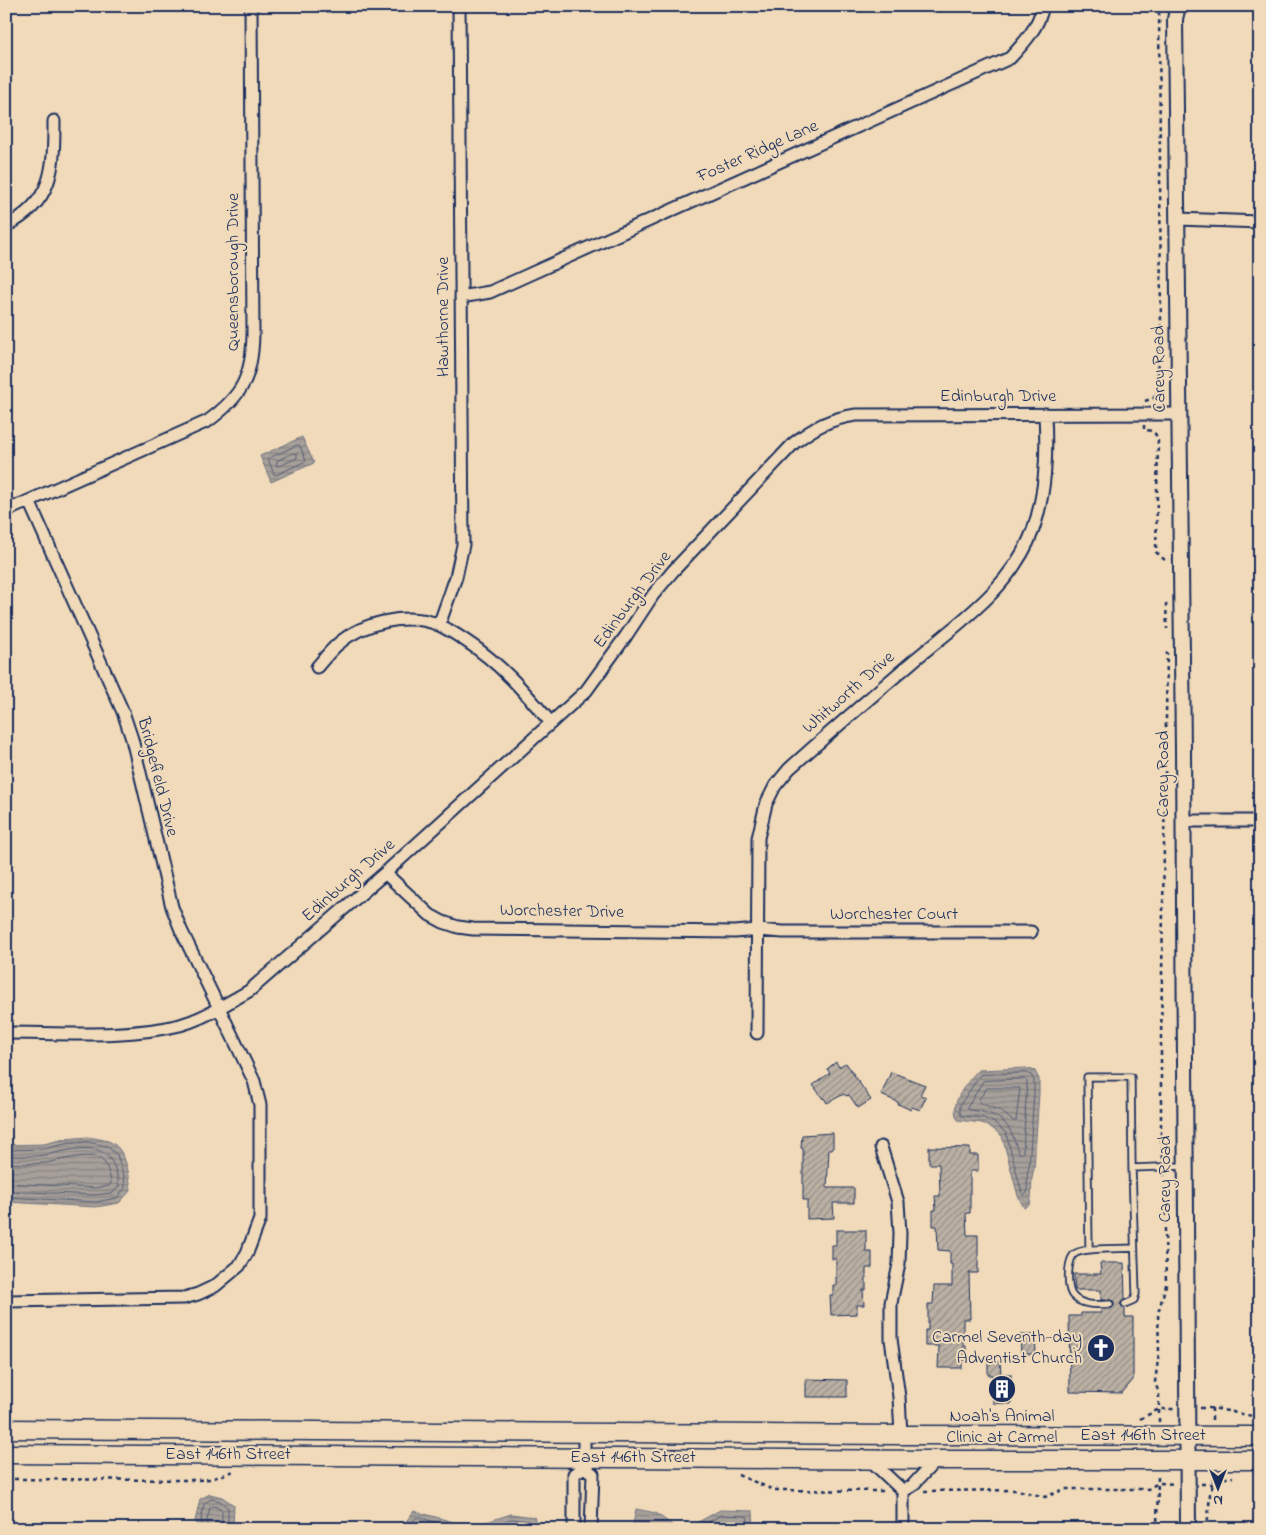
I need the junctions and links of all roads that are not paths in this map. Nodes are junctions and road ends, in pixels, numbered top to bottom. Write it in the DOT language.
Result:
graph roads {
  1 [pos="251,6"];
  2 [pos="459,6"];
  3 [pos="1044,6"];
  4 [pos="1174,10"];
  5 [pos="54,121"];
  6 [pos="1178,219"];
  7 [pos="1260,222"];
  8 [pos="6,226"];
  9 [pos="461,297"];
  10 [pos="1045,414"];
  11 [pos="1180,414"];
  12 [pos="28,501"];
  13 [pos="6,511"];
  14 [pos="439,624"];
  15 [pos="317,667"];
  16 [pos="552,723"];
  17 [pos="1183,821"];
  18 [pos="1260,821"];
  19 [pos="385,873"];
  20 [pos="758,930"];
  21 [pos="1031,932"];
  22 [pos="220,1008"];
  23 [pos="6,1033"];
  24 [pos="758,1033"];
  25 [pos="881,1147"];
  26 [pos="1185,1166"];
  27 [pos="1132,1168"];
  28 [pos="1134,1248"];
  29 [pos="1089,1250"];
  30 [pos="6,1301"];
  31 [pos="1110,1304"];
  32 [pos="1124,1304"];
  33 [pos="6,1429"];
  34 [pos="584,1433"];
  35 [pos="901,1435"];
  36 [pos="1187,1435"];
  37 [pos="1260,1436"];
  38 [pos="6,1454"];
  39 [pos="869,1459"];
  40 [pos="936,1460"];
  41 [pos="1187,1460"];
  42 [pos="1260,1460"];
  43 [pos="584,1462"];
  44 [pos="903,1491"];
  45 [pos="574,1529"];
  46 [pos="591,1529"];
  47 [pos="903,1529"];
  48 [pos="1188,1529"];
  1 -- 12 [label="street, Queensborough Drive"];
  2 -- 9 [label="street, Hawthorne Drive"];
  3 -- 9 [label="street, Foster Ridge Lane"];
  4 -- 6 [label="street, Carey Road"];
  5 -- 8 [label="street"];
  6 -- 7 [label="street"];
  6 -- 11 [label="street, Carey Road"];
  9 -- 14 [label="street, Hawthorne Drive"];
  10 -- 11 [label="street, Edinburgh Drive"];
  10 -- 16 [label="street, Edinburgh Drive"];
  10 -- 20 [label="street, Whitworth Drive"];
  11 -- 17 [label="street, Carey Road"];
  12 -- 13 [label="street, Queensborough Drive"];
  12 -- 22 [label="street, Bridgefield Drive"];
  14 -- 15 [label="street"];
  14 -- 16 [label="street"];
  16 -- 19 [label="street, Edinburgh Drive"];
  17 -- 18 [label="street"];
  17 -- 26 [label="street, Carey Road"];
  19 -- 20 [label="street, Worchester Drive"];
  19 -- 22 [label="street, Edinburgh Drive"];
  20 -- 21 [label="street, Worchester Court"];
  20 -- 24 [label="street, Whitworth Drive"];
  22 -- 23 [label="street, Edinburgh Drive"];
  22 -- 30 [label="street, Bridgefield Drive"];
  25 -- 35 [label="street"];
  26 -- 27 [label="lane"];
  26 -- 36 [label="street, Carey Road"];
  27 -- 28 [label="lane"];
  27 -- 29 [label="lane"];
  28 -- 29 [label="lane"];
  28 -- 32 [label="lane"];
  29 -- 31 [label="lane"];
  33 -- 34 [label="main road, East 146th Street"];
  34 -- 35 [label="main road, East 146th Street"];
  34 -- 43 [label="street"];
  35 -- 36 [label="main road, East 146th Street"];
  36 -- 37 [label="main road, East 146th Street"];
  36 -- 41 [label="street, Carey Road"];
  38 -- 43 [label="main road, East 146th Street"];
  39 -- 40 [label="main road, East 146th Street"];
  39 -- 43 [label="main road, East 146th Street"];
  39 -- 44 [label="street"];
  40 -- 41 [label="main road, East 146th Street"];
  40 -- 44 [label="street"];
  41 -- 42 [label="main road, East 146th Street"];
  41 -- 48 [label="street, Carey Road"];
  43 -- 45 [label="street"];
  43 -- 46 [label="street"];
  44 -- 47 [label="street"];
}
